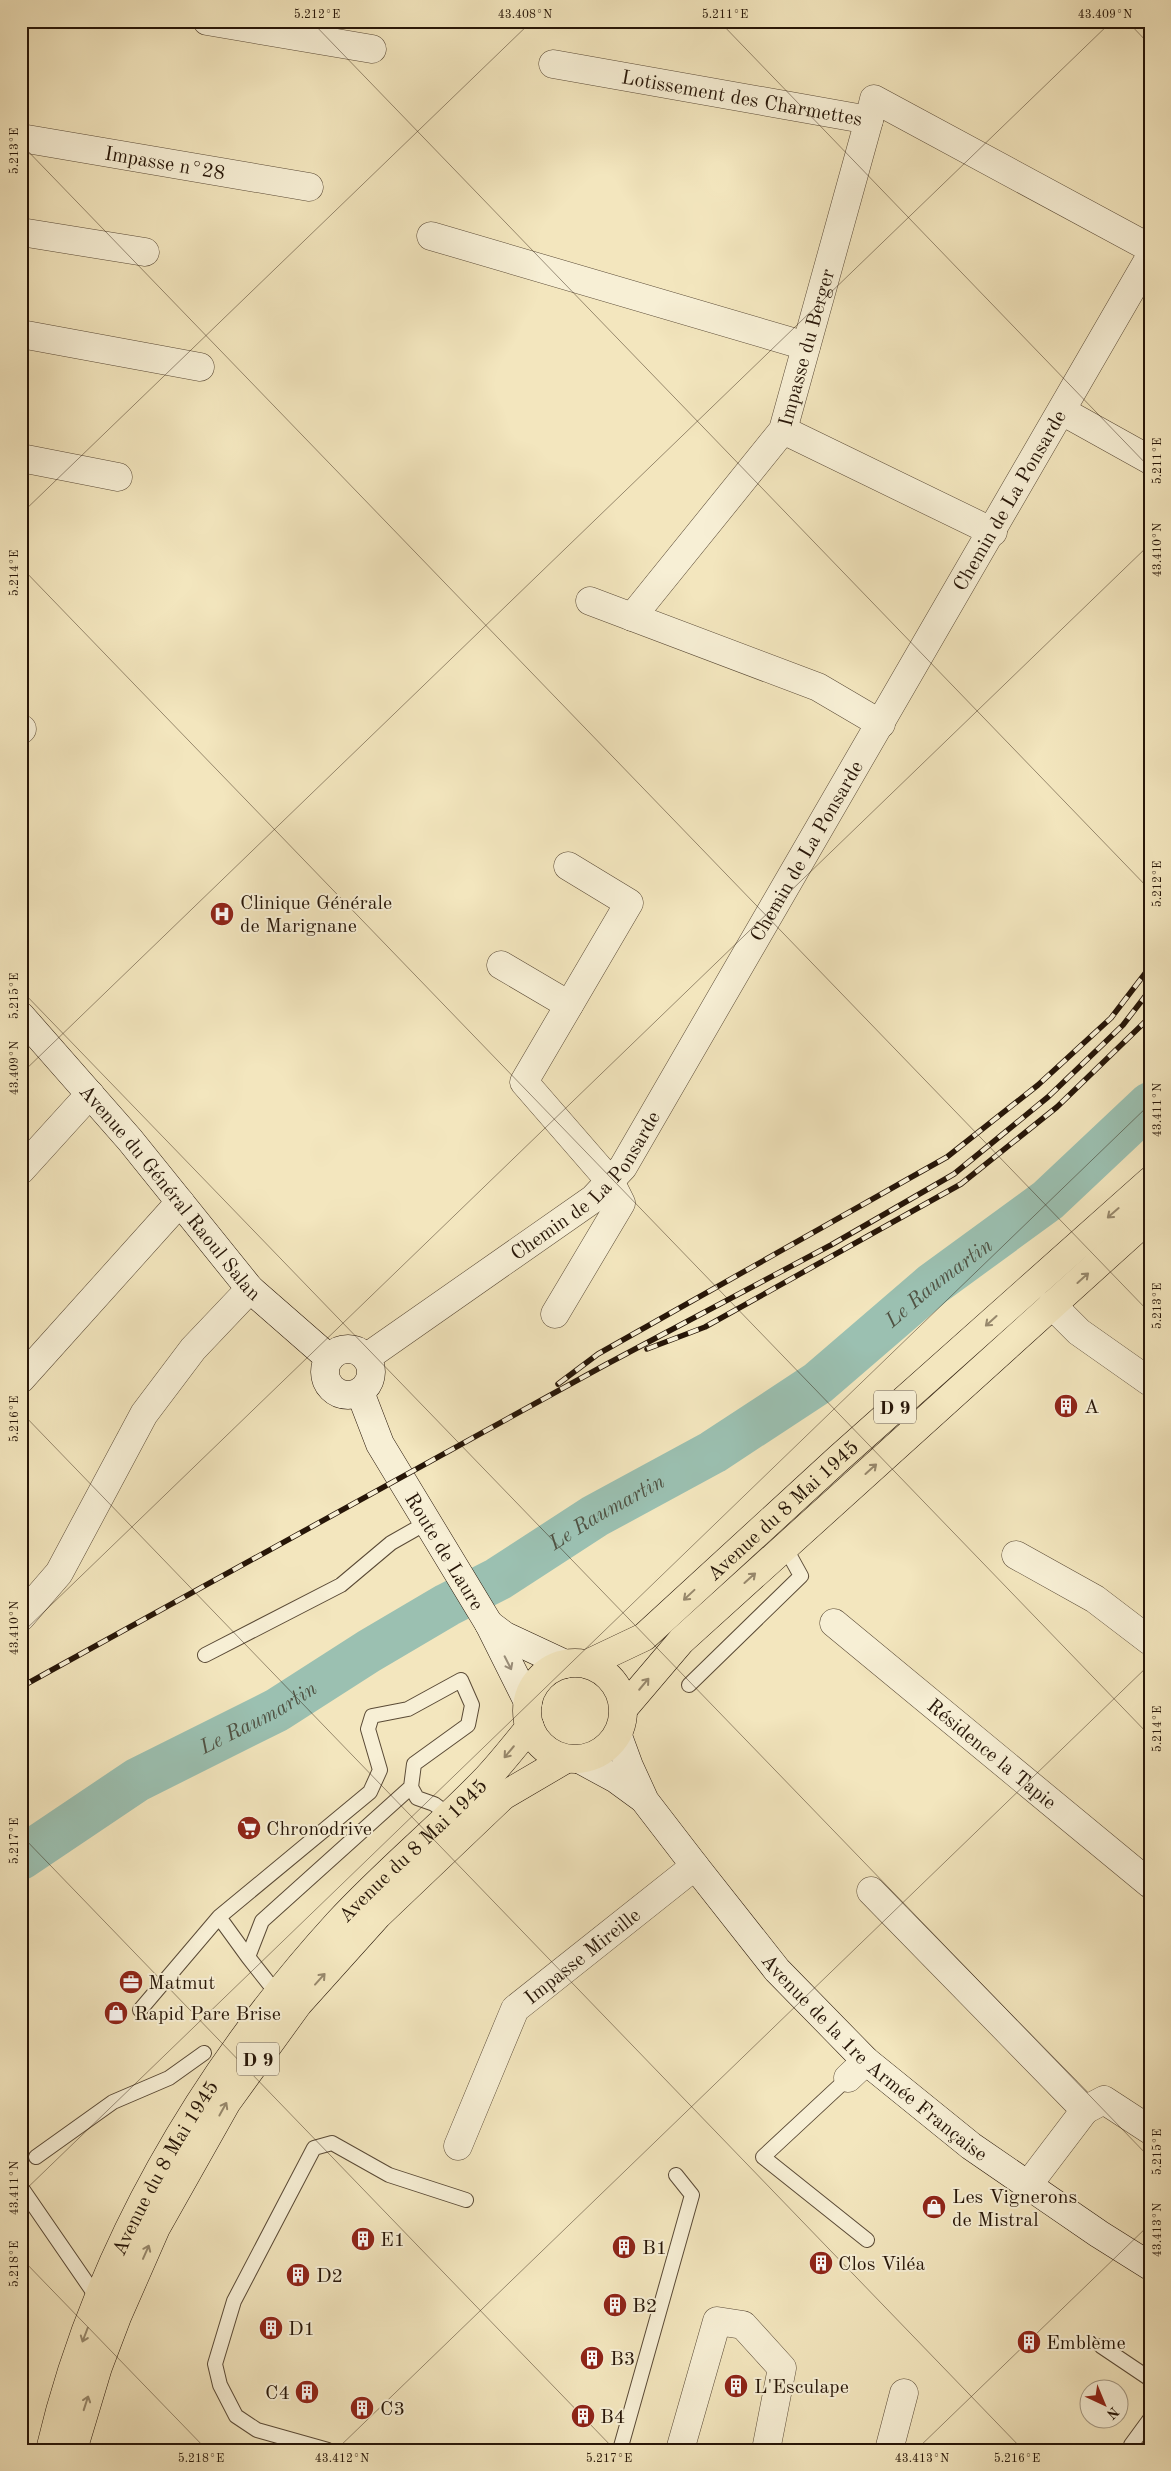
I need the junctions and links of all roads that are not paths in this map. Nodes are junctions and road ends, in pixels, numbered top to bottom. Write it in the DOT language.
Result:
graph roads {
  1 [pos="207,21"];
  2 [pos="372,49"];
  3 [pos="554,64"];
  4 [pos="869,120"];
  5 [pos="21,138"];
  6 [pos="309,187"];
  7 [pos="21,232"];
  8 [pos="431,236"];
  9 [pos="1150,248"];
  10 [pos="145,252"];
  11 [pos="1150,257"];
  12 [pos="21,334"];
  13 [pos="806,346"];
  14 [pos="21,352"];
  15 [pos="200,367"];
  16 [pos="152,376"];
  17 [pos="1062,411"];
  18 [pos="783,430"];
  19 [pos="21,458"];
  20 [pos="1150,460"];
  21 [pos="118,477"];
  22 [pos="993,532"];
  23 [pos="590,601"];
  24 [pos="632,617"];
  25 [pos="881,724"];
  26 [pos="568,866"];
  27 [pos="501,965"];
  28 [pos="569,1005"];
  29 [pos="21,1016"];
  30 [pos="90,1094"];
  31 [pos="21,1170"];
  32 [pos="610,1180"];
  33 [pos="1150,1181"];
  34 [pos="180,1202"];
  35 [pos="1150,1218"];
  36 [pos="250,1289"];
  37 [pos="1052,1305"];
  38 [pos="555,1314"];
  39 [pos="367,1357"];
  40 [pos="329,1358"];
  41 [pos="21,1379"];
  42 [pos="1150,1382"];
  43 [pos="360,1392"];
  44 [pos="428,1522"];
  45 [pos="785,1547"];
  46 [pos="1016,1555"];
  47 [pos="484,1616"];
  48 [pos="21,1617"];
  49 [pos="834,1623"];
  50 [pos="1150,1640"];
  51 [pos="205,1655"];
  52 [pos="576,1664"];
  53 [pos="689,1685"];
  54 [pos="624,1708"];
  55 [pos="529,1715"];
  56 [pos="618,1736"];
  57 [pos="574,1759"];
  58 [pos="410,1787"];
  59 [pos="645,1801"];
  60 [pos="449,1815"];
  61 [pos="695,1866"];
  62 [pos="1150,1884"];
  63 [pos="872,1891"];
  64 [pos="219,1918"];
  65 [pos="248,1957"];
  66 [pos="278,1995"];
  67 [pos="140,2010"];
  68 [pos="204,2054"];
  69 [pos="857,2070"];
  70 [pos="1085,2110"];
  71 [pos="1150,2130"];
  72 [pos="458,2146"];
  73 [pos="36,2157"];
  74 [pos="676,2175"];
  75 [pos="1028,2185"];
  76 [pos="23,2190"];
  77 [pos="466,2200"];
  78 [pos="866,2240"];
  79 [pos="1150,2266"];
  80 [pos="98,2298"];
  81 [pos="1101,2346"];
  82 [pos="1150,2379"];
  83 [pos="904,2393"];
  84 [pos="1150,2419"];
  85 [pos="50,2450"];
  86 [pos="73,2450"];
  87 [pos="328,2450"];
  88 [pos="620,2450"];
  89 [pos="680,2450"];
  90 [pos="766,2450"];
  91 [pos="889,2450"];
  92 [pos="1138,2450"];
  1 -- 2 [label="street"];
  3 -- 4 [label="street, Lotissement des Charmettes"];
  4 -- 9 [label="street, Lotissement des Charmettes"];
  4 -- 13 [label="street, Impasse du Berger"];
  5 -- 6 [label="street, Impasse n°28"];
  7 -- 10 [label="street"];
  8 -- 13 [label="street"];
  11 -- 17 [label="street, Chemin de La Ponsarde"];
  12 -- 15 [label="street"];
  13 -- 18 [label="street, Impasse du Berger"];
  14 -- 16 [label="street"];
  17 -- 20 [label="street"];
  17 -- 22 [label="street, Chemin de La Ponsarde"];
  18 -- 22 [label="street"];
  18 -- 24 [label="street, Impasse du Berger"];
  19 -- 21 [label="street"];
  22 -- 25 [label="street, Chemin de La Ponsarde"];
  23 -- 24 [label="street"];
  24 -- 25 [label="street"];
  25 -- 32 [label="street, Chemin de La Ponsarde"];
  26 -- 28 [label="street"];
  27 -- 28 [label="street"];
  28 -- 32 [label="street"];
  29 -- 30 [label="street, Avenue du Général Raoul Salan"];
  30 -- 31 [label="street"];
  30 -- 34 [label="street, Avenue du Général Raoul Salan"];
  32 -- 38 [label="street"];
  32 -- 39 [label="street, Chemin de La Ponsarde"];
  33 -- 52 [label="main road, Avenue du 8 Mai 1945 / D 9, one-way"];
  34 -- 36 [label="street, Avenue du Général Raoul Salan"];
  34 -- 41 [label="street"];
  37 -- 35 [label="main road, Avenue du 8 Mai 1945 / D 9, one-way"];
  36 -- 40 [label="street, Avenue du Général Raoul Salan"];
  36 -- 48 [label="street"];
  37 -- 42 [label="street"];
  45 -- 37 [label="main road, Avenue du 8 Mai 1945 / D 9, one-way"];
  39 -- 40 [label="street"];
  39 -- 43 [label="street"];
  40 -- 43 [label="street"];
  43 -- 44 [label="street, Route de Laure"];
  44 -- 47 [label="street, Route de Laure"];
  44 -- 51 [label="lane"];
  45 -- 53 [label="lane"];
  54 -- 45 [label="main road, Avenue du 8 Mai 1945 / D 9, one-way"];
  46 -- 50 [label="street"];
  47 -- 52 [label="street, Route de Laure"];
  47 -- 55 [label="street, Route de Laure, one-way"];
  49 -- 62 [label="street, Résidence la Tapie"];
  52 -- 54 [label="main road"];
  52 -- 55 [label="main road"];
  54 -- 56 [label="main road"];
  55 -- 57 [label="main road"];
  55 -- 60 [label="main road, Avenue du 8 Mai 1945 / D 9, one-way"];
  56 -- 57 [label="main road"];
  56 -- 59 [label="street, Avenue de la 1re Armée Française"];
  57 -- 59 [label="street, Avenue de la 1re Armée Française"];
  86 -- 57 [label="main road, Avenue du 8 Mai 1945 / D 9, one-way"];
  58 -- 60 [label="lane"];
  58 -- 64 [label="lane"];
  58 -- 65 [label="lane"];
  59 -- 61 [label="street, Avenue de la 1re Armée Française"];
  60 -- 66 [label="main road, Avenue du 8 Mai 1945 / D 9"];
  61 -- 69 [label="street, Avenue de la 1re Armée Française"];
  61 -- 72 [label="street, Impasse Mireille"];
  63 -- 70 [label="street"];
  64 -- 65 [label="lane"];
  64 -- 67 [label="lane"];
  65 -- 66 [label="lane"];
  66 -- 80 [label="main road, Avenue du 8 Mai 1945 / D 9"];
  68 -- 73 [label="lane"];
  69 -- 75 [label="street, Avenue de la 1re Armée Française"];
  69 -- 78 [label="lane"];
  70 -- 71 [label="street"];
  70 -- 75 [label="street"];
  74 -- 88 [label="lane"];
  75 -- 79 [label="street, Avenue de la 1re Armée Française"];
  76 -- 80 [label="lane"];
  77 -- 87 [label="lane"];
  80 -- 85 [label="main road, Avenue du 8 Mai 1945 / D 9, one-way"];
  81 -- 82 [label="lane"];
  83 -- 91 [label="street"];
  84 -- 92 [label="lane"];
  89 -- 90 [label="street"];
}
